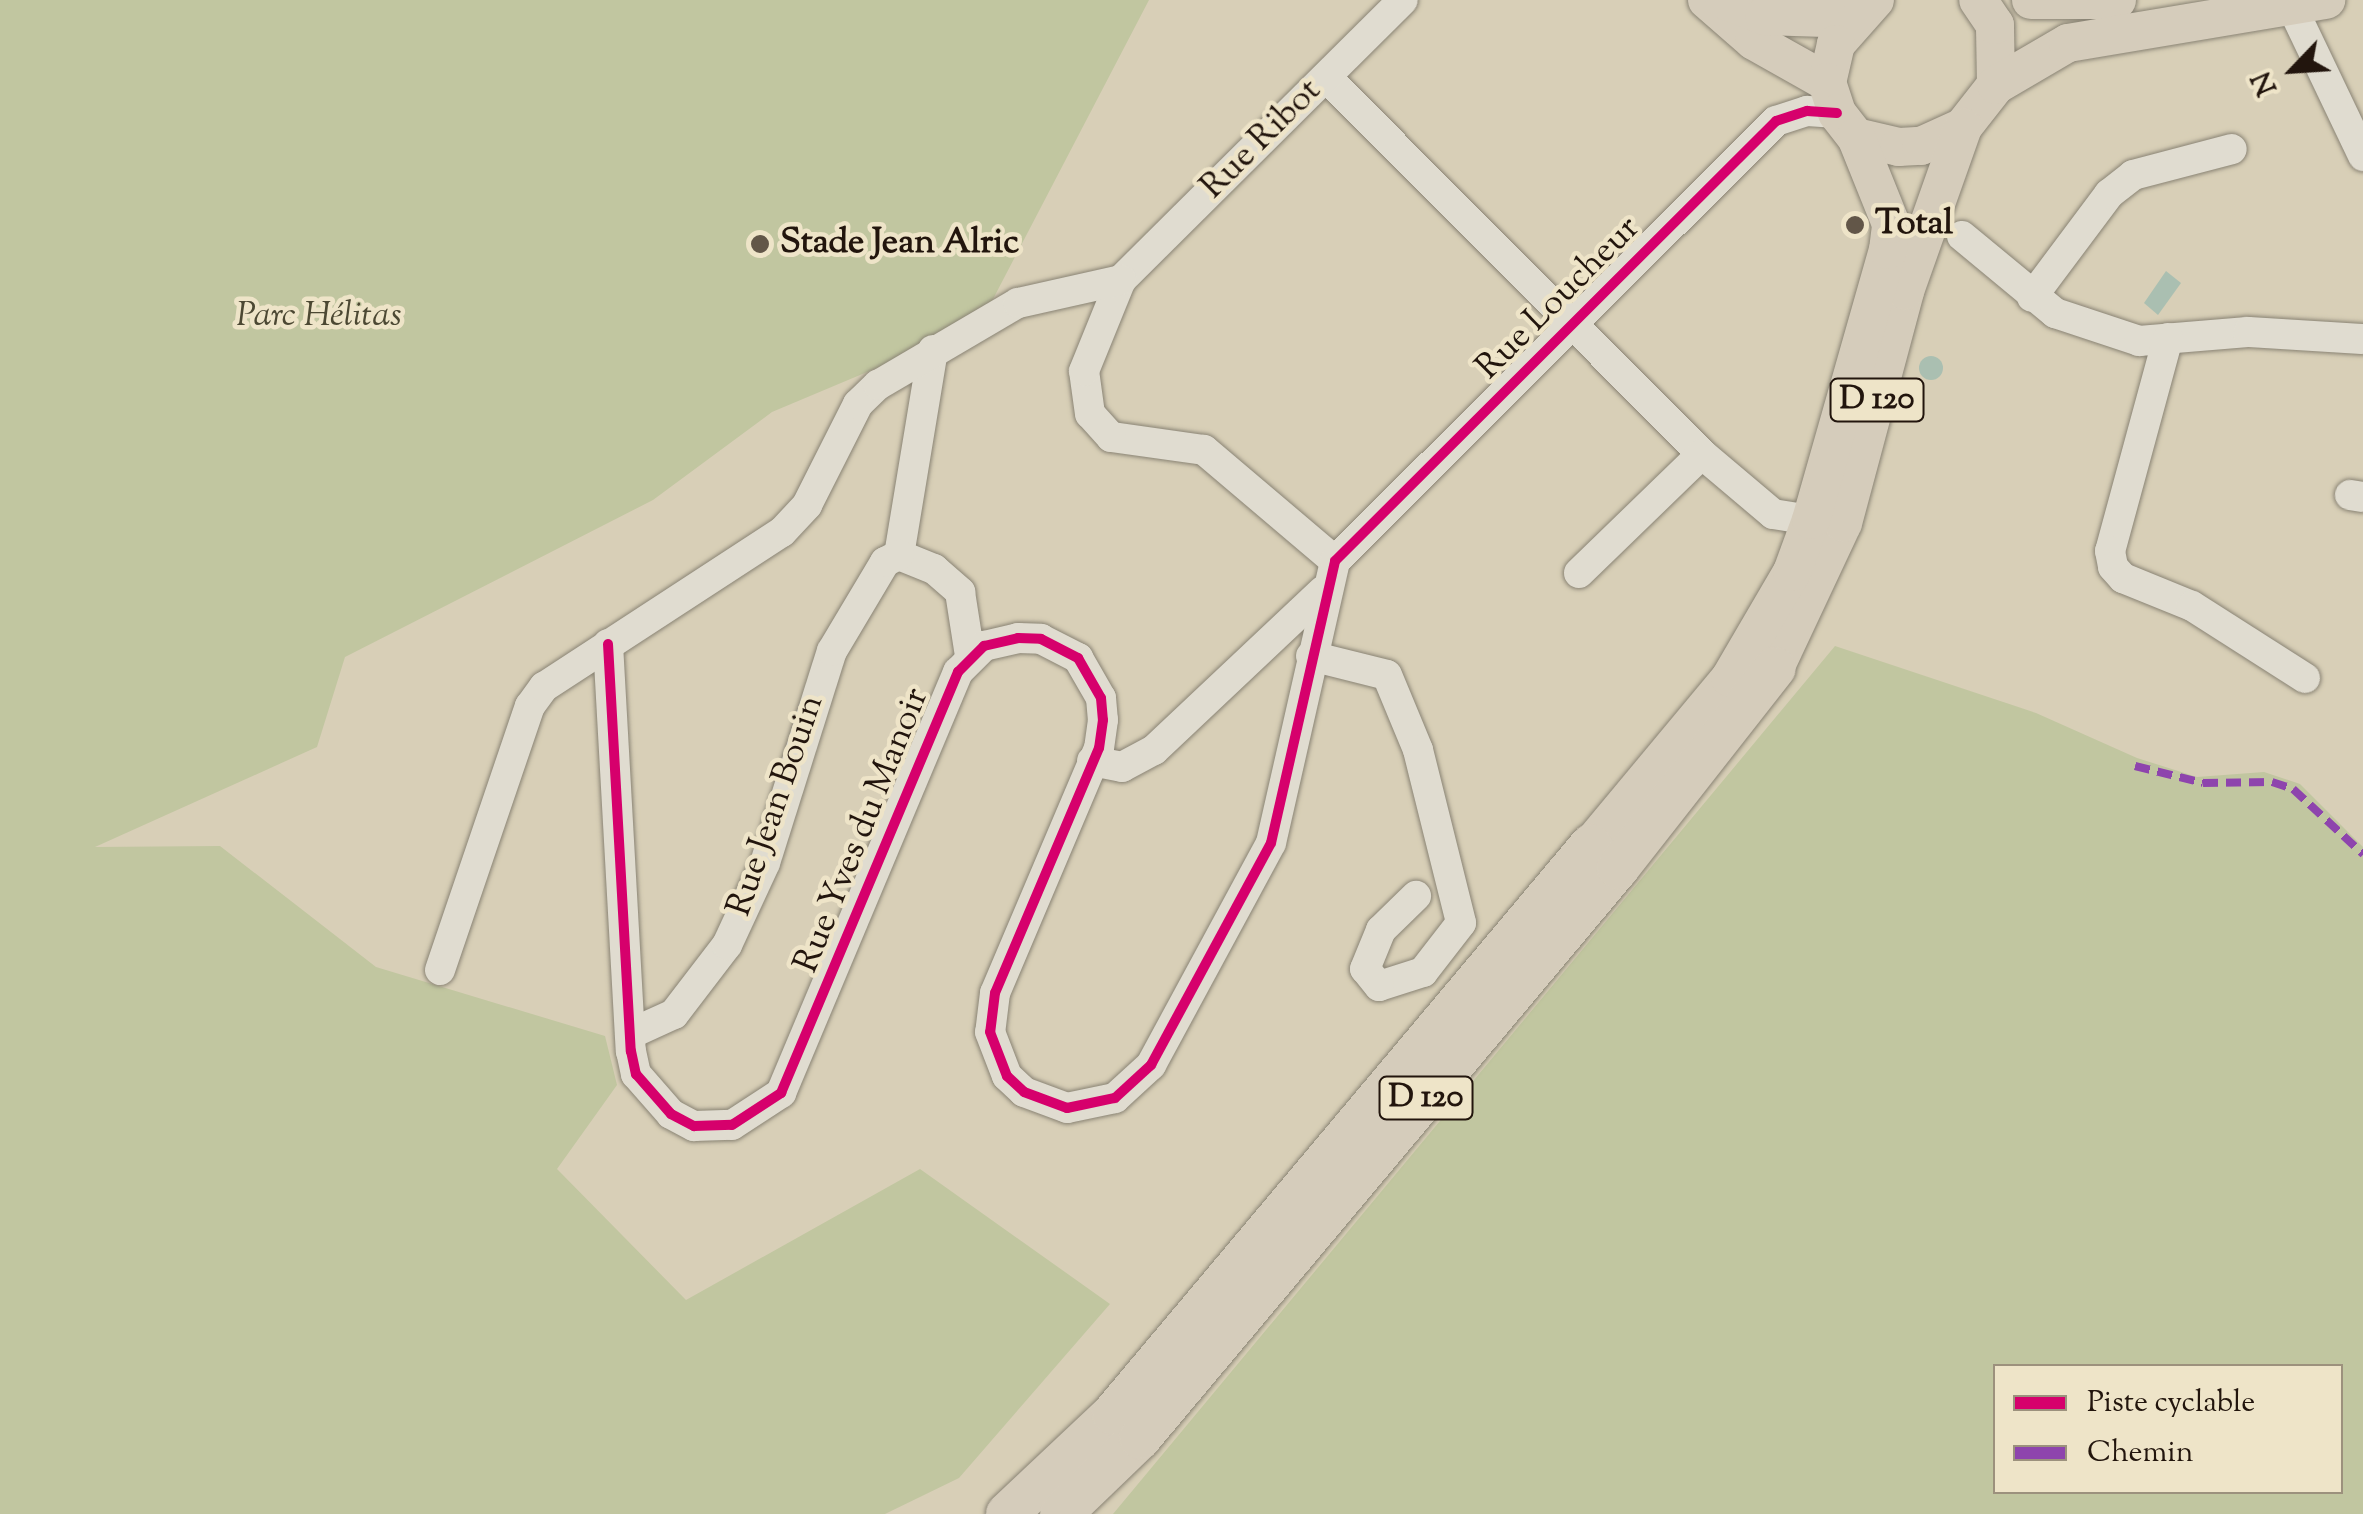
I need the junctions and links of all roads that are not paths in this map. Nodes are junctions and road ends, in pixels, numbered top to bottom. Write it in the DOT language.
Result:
graph roads {
  1 [pos="1403,0"];
  2 [pos="1707,0"];
  3 [pos="1724,0"];
  4 [pos="2031,0"];
  5 [pos="2117,0"];
  6 [pos="2310,5"];
  7 [pos="1989,8"];
  8 [pos="1866,10"];
  9 [pos="1326,77"];
  10 [pos="1996,85"];
  11 [pos="2363,94"];
  12 [pos="1840,111"];
  13 [pos="1964,127"];
  14 [pos="2360,145"];
  15 [pos="2232,150"];
  16 [pos="1962,236"];
  17 [pos="1122,280"];
  18 [pos="2032,296"];
  19 [pos="1575,322"];
  20 [pos="2168,338"];
  21 [pos="2363,339"];
  22 [pos="933,350"];
  23 [pos="1702,454"];
  24 [pos="1812,520"];
  25 [pos="899,555"];
  26 [pos="1335,560"];
  27 [pos="1579,573"];
  28 [pos="1324,591"];
  29 [pos="608,644"];
  30 [pos="970,656"];
  31 [pos="1311,656"];
  32 [pos="1775,668"];
  33 [pos="2305,678"];
  34 [pos="1092,761"];
  35 [pos="1591,845"];
  36 [pos="1416,896"];
  37 [pos="440,970"];
  38 [pos="630,1034"];
  39 [pos="1007,1514"];
  40 [pos="1061,1514"];
  1 -- 9 [label="street, Rue Ribot"];
  2 -- 12 [label="main road"];
  3 -- 8 [label="main road"];
  4 -- 5 [label="main road"];
  6 -- 10 [label="main road"];
  6 -- 14 [label="street"];
  7 -- 10 [label="main road"];
  8 -- 12 [label="main road"];
  9 -- 17 [label="street, Rue Ribot"];
  9 -- 19 [label="street"];
  10 -- 13 [label="main road"];
  11 -- 14 [label="street"];
  12 -- 13 [label="main road"];
  12 -- 19 [label="street, Rue Loucheur"];
  12 -- 24 [label="main road, D 120"];
  13 -- 32 [label="main road, D 120"];
  15 -- 18 [label="street"];
  16 -- 18 [label="street"];
  17 -- 22 [label="street"];
  17 -- 26 [label="street"];
  18 -- 20 [label="street"];
  19 -- 23 [label="street"];
  19 -- 26 [label="street, Rue Loucheur"];
  20 -- 21 [label="street"];
  20 -- 33 [label="street"];
  22 -- 25 [label="street"];
  22 -- 29 [label="street"];
  23 -- 24 [label="street"];
  23 -- 27 [label="street"];
  24 -- 35 [label="main road, D 120"];
  25 -- 30 [label="street"];
  25 -- 38 [label="street, Rue Jean Bouin"];
  26 -- 28 [label="street"];
  28 -- 31 [label="street"];
  28 -- 34 [label="street"];
  29 -- 37 [label="street"];
  29 -- 38 [label="street, Rue Yves du Manoir"];
  30 -- 34 [label="street"];
  30 -- 38 [label="street, Rue Yves du Manoir"];
  31 -- 34 [label="street"];
  31 -- 36 [label="street"];
  32 -- 40 [label="highway, D 120"];
  35 -- 39 [label="highway, D 120"];
}
